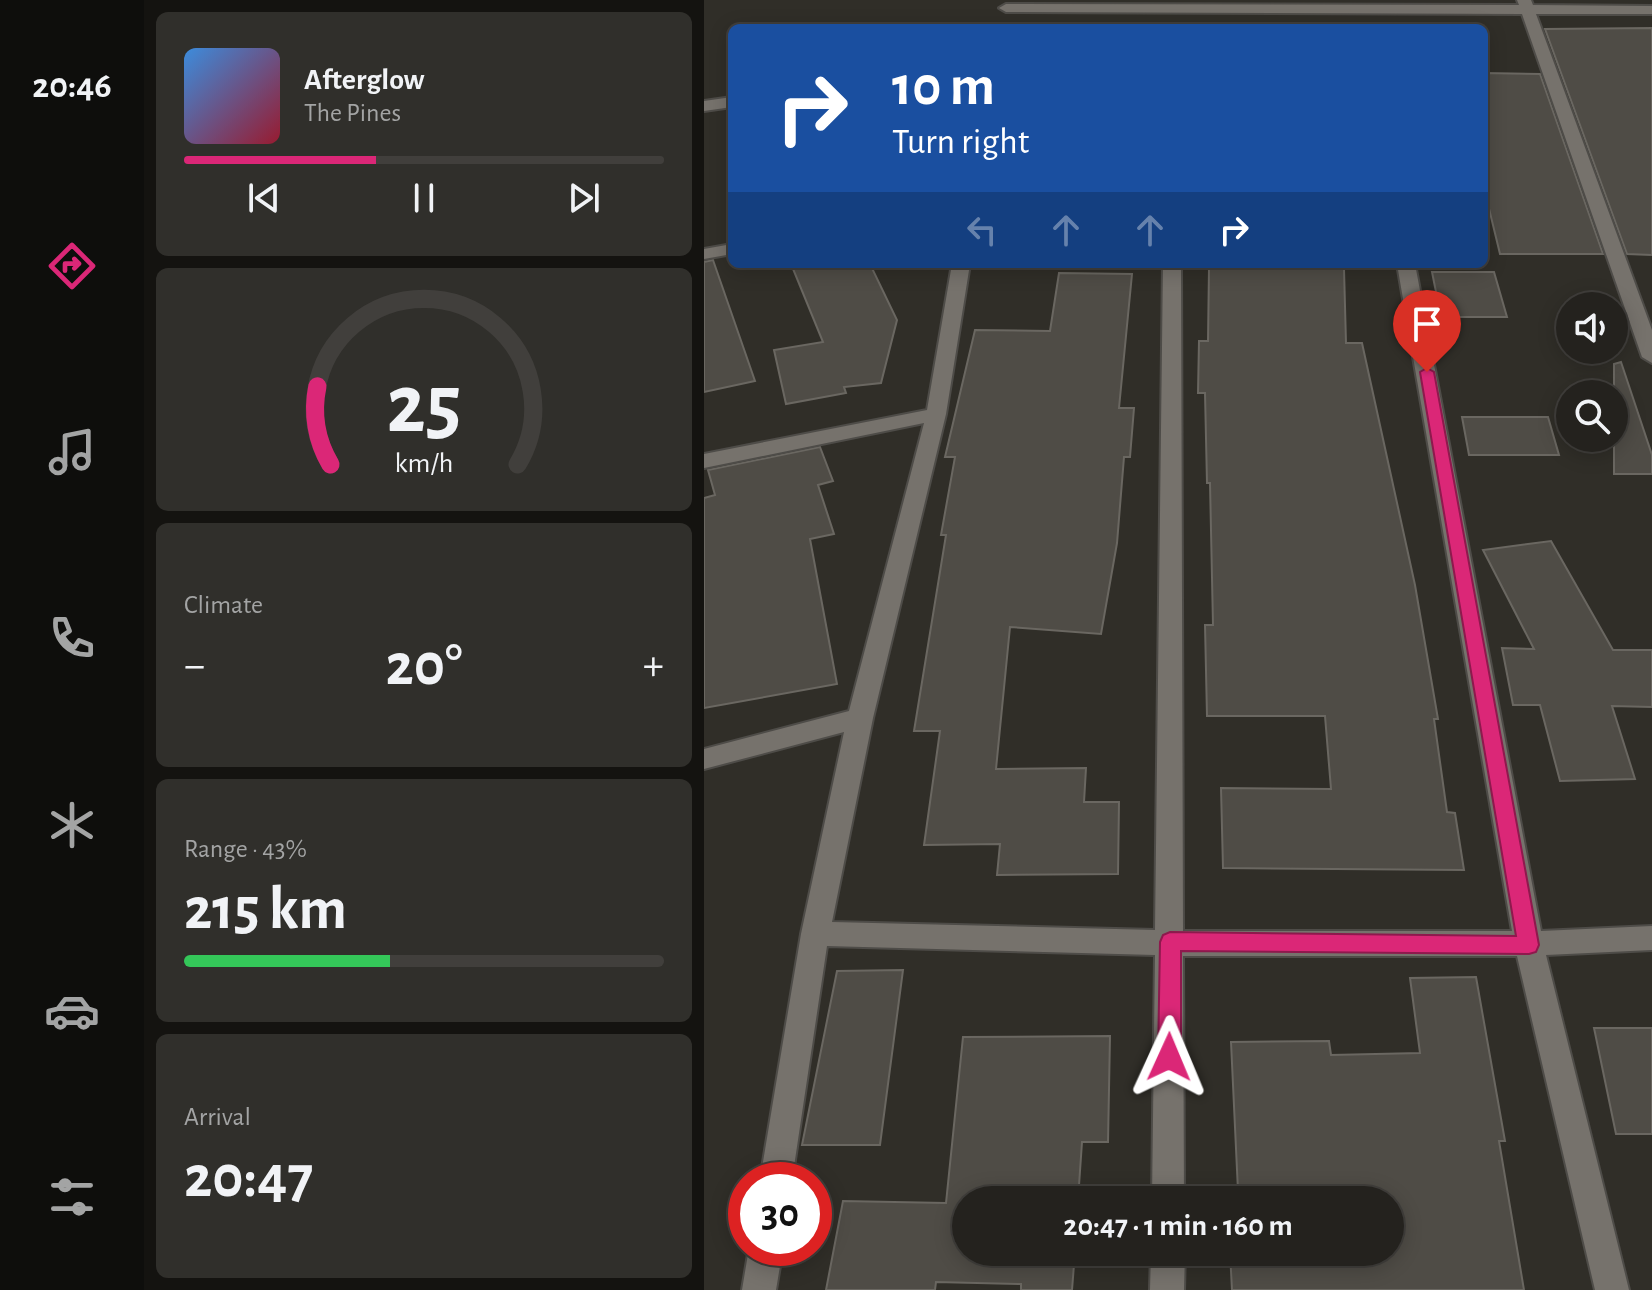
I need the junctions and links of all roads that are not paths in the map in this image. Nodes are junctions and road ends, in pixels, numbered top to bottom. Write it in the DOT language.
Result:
graph roads {
  1 [pos="1006,4"];
  2 [pos="1172,4"];
  3 [pos="1354,4"];
  4 [pos="1526,5"];
  5 [pos="1652,10"];
  6 [pos="1004,24"];
  7 [pos="1358,24"];
  8 [pos="728,103"];
  9 [pos="704,106"];
  10 [pos="728,250"];
  11 [pos="704,254"];
  12 [pos="960,268"];
  13 [pos="1172,268"];
  14 [pos="1407,268"];
  15 [pos="1652,357"];
  16 [pos="936,414"];
  17 [pos="704,461"];
  18 [pos="860,718"];
  19 [pos="704,759"];
  20 [pos="815,934"];
  21 [pos="1652,938"];
  22 [pos="1170,942"];
  23 [pos="1529,945"];
  24 [pos="779,1162"];
  25 [pos="1168,1186"];
  26 [pos="763,1266"];
  27 [pos="1168,1266"];
  28 [pos="759,1290"];
  29 [pos="1167,1290"];
  30 [pos="1612,1290"];
  1 -- 2 [label="street"];
  1 -- 6 [label="street"];
  2 -- 3 [label="street"];
  3 -- 4 [label="street"];
  3 -- 7 [label="street"];
  4 -- 5 [label="street"];
  4 -- 15 [label="street"];
  8 -- 9 [label="street"];
  10 -- 11 [label="street"];
  12 -- 16 [label="street"];
  13 -- 22 [label="street"];
  14 -- 23 [label="street"];
  16 -- 17 [label="street"];
  16 -- 18 [label="street"];
  18 -- 19 [label="street"];
  18 -- 20 [label="street"];
  20 -- 22 [label="street"];
  20 -- 24 [label="street"];
  21 -- 23 [label="street"];
  22 -- 23 [label="street"];
  22 -- 25 [label="street"];
  23 -- 30 [label="street"];
  26 -- 28 [label="street"];
  27 -- 29 [label="street"];
}
